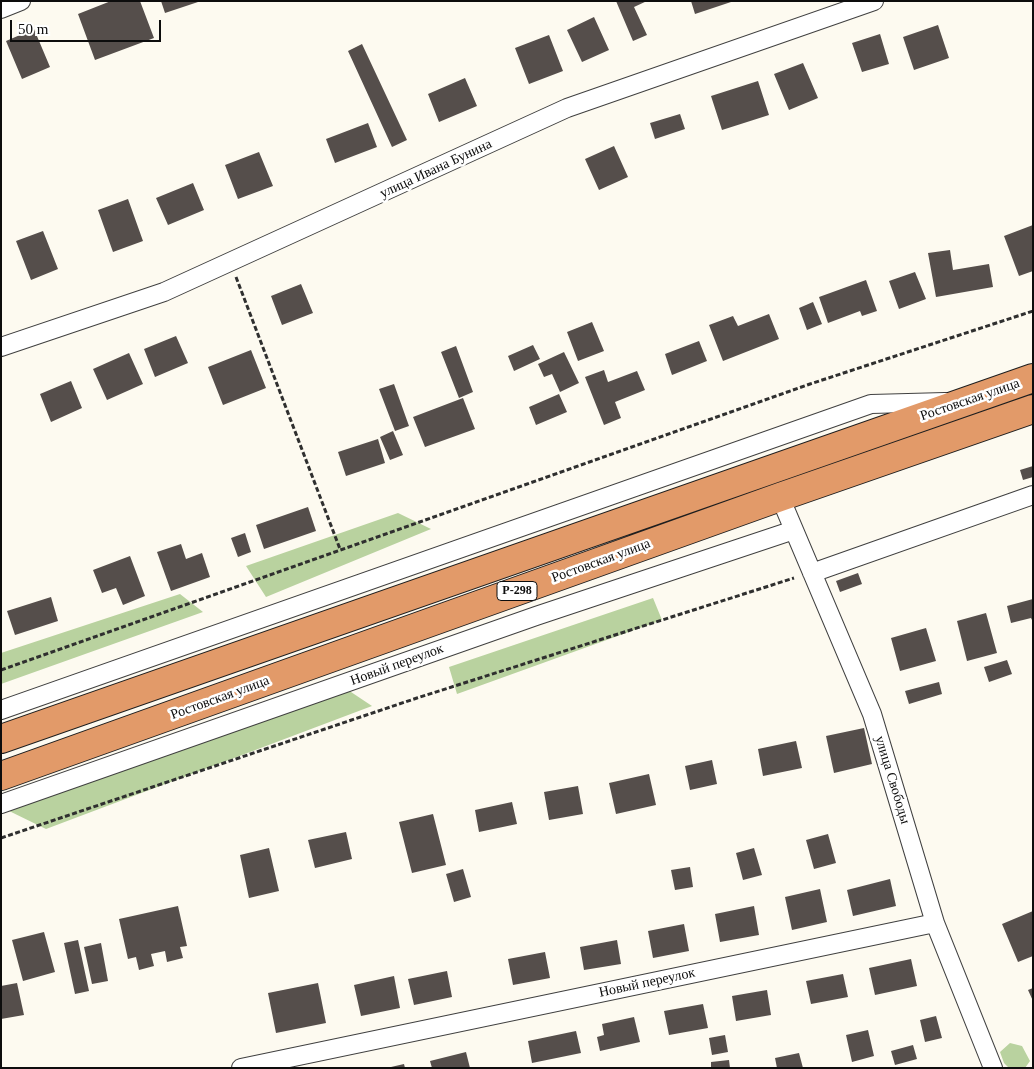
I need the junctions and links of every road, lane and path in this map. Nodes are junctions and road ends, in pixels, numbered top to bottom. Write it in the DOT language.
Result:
graph roads {
  1 [pos="21,1"];
  2 [pos="874,1"];
  3 [pos="1,9"];
  4 [pos="230,263"];
  5 [pos="1033,311"];
  6 [pos="1,347"];
  7 [pos="1033,378"];
  8 [pos="966,401"];
  9 [pos="1033,409"];
  10 [pos="1033,495"];
  11 [pos="780,497"];
  12 [pos="794,530"];
  13 [pos="340,549"];
  14 [pos="812,573"];
  15 [pos="1,670"];
  16 [pos="1,710"];
  17 [pos="1,739"];
  18 [pos="1,776"];
  19 [pos="1,804"];
  20 [pos="1,838"];
  21 [pos="936,923"];
  22 [pos="241,1068"];
  23 [pos="993,1068"];
  1 -- 3 [label="street"];
  2 -- 4 [label="street, улица Ивана Бунина"];
  4 -- 6 [label="street, улица Ивана Бунина"];
  4 -- 13 [label="path"];
  5 -- 13 [label="path"];
  7 -- 8 [label="highway, Ростовская улица / Р-298"];
  8 -- 16 [label="street"];
  8 -- 17 [label="highway, Ростовская улица / Р-298"];
  9 -- 11 [label="highway, Ростовская улица / Р-298"];
  10 -- 14 [label="street"];
  11 -- 12 [label="street, улица Свободы"];
  11 -- 18 [label="highway, Ростовская улица / Р-298"];
  12 -- 14 [label="street, улица Свободы"];
  12 -- 19 [label="street, Новый переулок"];
  13 -- 15 [label="path"];
  14 -- 20 [label="path"];
  14 -- 21 [label="street, улица Свободы"];
  21 -- 22 [label="street, Новый переулок"];
  21 -- 23 [label="street, улица Свободы"];
}
